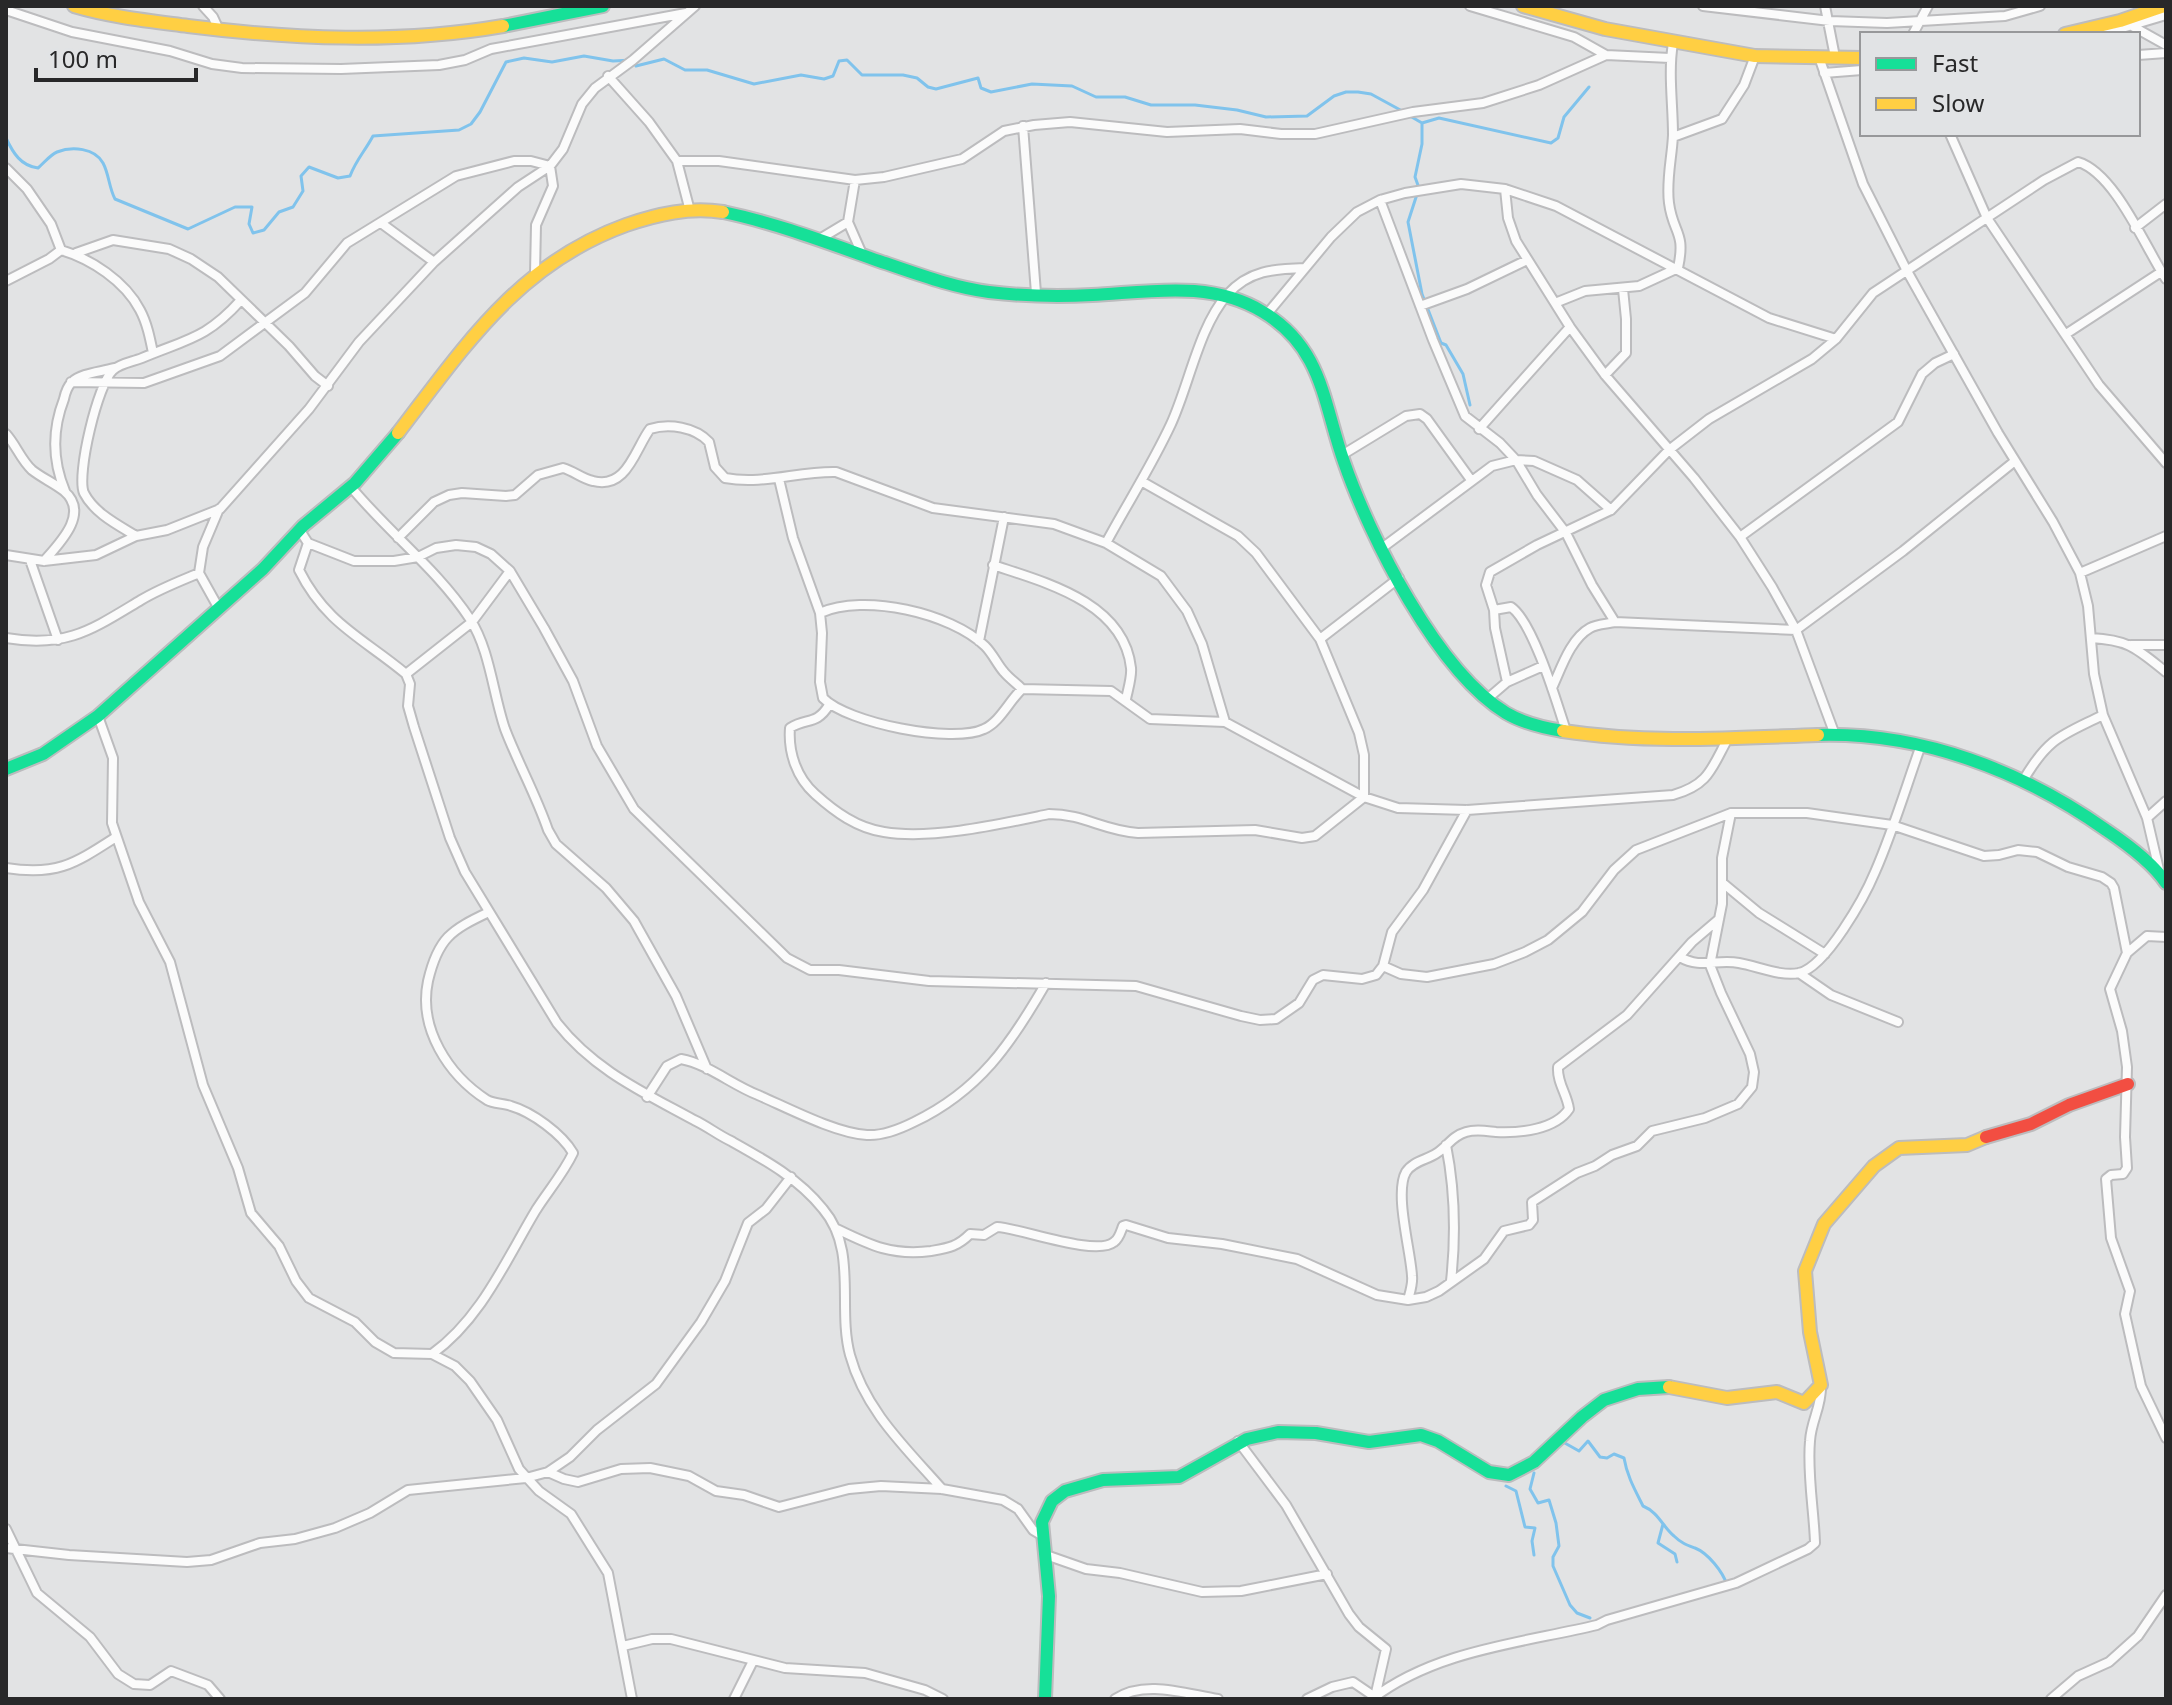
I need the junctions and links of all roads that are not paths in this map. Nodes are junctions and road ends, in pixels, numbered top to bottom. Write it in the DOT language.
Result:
graph roads {
  1 [pos="74,6"];
  2 [pos="203,6"];
  3 [pos="603,6"];
  4 [pos="695,6"];
  5 [pos="1470,6"];
  6 [pos="1523,6"];
  7 [pos="1703,6"];
  8 [pos="1825,6"];
  9 [pos="1928,6"];
  10 [pos="2040,6"];
  11 [pos="2164,6"];
  12 [pos="6,10"];
  13 [pos="687,13"];
  14 [pos="2166,15"];
  15 [pos="1830,21"];
  16 [pos="1921,21"];
  17 [pos="2126,24"];
  18 [pos="219,31"];
  19 [pos="1914,32"];
  20 [pos="2077,32"];
  21 [pos="2107,32"];
  22 [pos="1673,43"];
  23 [pos="2166,45"];
  24 [pos="2166,53"];
  25 [pos="1606,55"];
  26 [pos="2140,55"];
  27 [pos="1755,56"];
  28 [pos="1819,57"];
  29 [pos="1835,57"];
  30 [pos="1670,58"];
  31 [pos="1860,58"];
  32 [pos="1860,70"];
  33 [pos="1824,73"];
  34 [pos="608,76"];
  35 [pos="1023,126"];
  36 [pos="1951,136"];
  37 [pos="1673,137"];
  38 [pos="677,161"];
  39 [pos="550,166"];
  40 [pos="6,168"];
  41 [pos="855,180"];
  42 [pos="1505,189"];
  43 [pos="1380,200"];
  44 [pos="2166,204"];
  45 [pos="690,211"];
  46 [pos="1987,218"];
  47 [pos="848,222"];
  48 [pos="381,223"];
  49 [pos="2135,228"];
  50 [pos="817,240"];
  51 [pos="61,250"];
  52 [pos="76,253"];
  53 [pos="862,254"];
  54 [pos="1527,260"];
  55 [pos="434,262"];
  56 [pos="1305,268"];
  57 [pos="1678,268"];
  58 [pos="1907,271"];
  59 [pos="535,273"];
  60 [pos="2164,275"];
  61 [pos="6,281"];
  62 [pos="1623,289"];
  63 [pos="1036,293"];
  64 [pos="1227,294"];
  65 [pos="241,300"];
  66 [pos="1555,303"];
  67 [pos="1420,306"];
  68 [pos="1267,314"];
  69 [pos="262,324"];
  70 [pos="1570,327"];
  71 [pos="2066,334"];
  72 [pos="1836,339"];
  73 [pos="153,353"];
  74 [pos="1954,354"];
  75 [pos="114,368"];
  76 [pos="1605,375"];
  77 [pos="71,382"];
  78 [pos="104,385"];
  79 [pos="328,386"];
  80 [pos="1479,429"];
  81 [pos="6,434"];
  82 [pos="1669,450"];
  83 [pos="1342,455"];
  84 [pos="1516,460"];
  85 [pos="2015,461"];
  86 [pos="2166,463"];
  87 [pos="779,479"];
  88 [pos="1471,480"];
  89 [pos="1141,481"];
  90 [pos="351,487"];
  91 [pos="65,492"];
  92 [pos="220,509"];
  93 [pos="1611,510"];
  94 [pos="1004,517"];
  95 [pos="299,529"];
  96 [pos="1566,533"];
  97 [pos="136,536"];
  98 [pos="2166,536"];
  99 [pos="1740,537"];
  100 [pos="398,538"];
  101 [pos="308,543"];
  102 [pos="1106,543"];
  103 [pos="1382,548"];
  104 [pos="6,555"];
  105 [pos="418,557"];
  106 [pos="30,560"];
  107 [pos="44,561"];
  108 [pos="993,565"];
  109 [pos="510,571"];
  110 [pos="199,573"];
  111 [pos="2080,573"];
  112 [pos="1399,578"];
  113 [pos="218,607"];
  114 [pos="1494,610"];
  115 [pos="820,613"];
  116 [pos="472,622"];
  117 [pos="1615,622"];
  118 [pos="1796,630"];
  119 [pos="6,638"];
  120 [pos="2091,638"];
  121 [pos="1320,639"];
  122 [pos="58,640"];
  123 [pos="979,641"];
  124 [pos="2131,645"];
  125 [pos="2166,645"];
  126 [pos="1543,666"];
  127 [pos="2166,672"];
  128 [pos="406,674"];
  129 [pos="1507,682"];
  130 [pos="1552,688"];
  131 [pos="1022,689"];
  132 [pos="1126,699"];
  133 [pos="1486,700"];
  134 [pos="829,705"];
  135 [pos="2103,715"];
  136 [pos="98,716"];
  137 [pos="1225,722"];
  138 [pos="1566,731"];
  139 [pos="1835,735"];
  140 [pos="1727,740"];
  141 [pos="1921,745"];
  142 [pos="6,769"];
  143 [pos="2024,779"];
  144 [pos="1364,797"];
  145 [pos="2166,801"];
  146 [pos="1467,810"];
  147 [pos="1731,813"];
  148 [pos="2147,818"];
  149 [pos="1892,825"];
  150 [pos="116,837"];
  151 [pos="6,868"];
  152 [pos="2163,879"];
  153 [pos="1724,884"];
  154 [pos="489,912"];
  155 [pos="1719,919"];
  156 [pos="2166,937"];
  157 [pos="2127,953"];
  158 [pos="1825,954"];
  159 [pos="1680,957"];
  160 [pos="1710,965"];
  161 [pos="1383,966"];
  162 [pos="1799,973"];
  163 [pos="1046,983"];
  164 [pos="1898,1022"];
  165 [pos="707,1069"];
  166 [pos="2128,1084"];
  167 [pos="647,1097"];
  168 [pos="1446,1145"];
  169 [pos="791,1177"];
  170 [pos="835,1228"];
  171 [pos="1451,1281"];
  172 [pos="1408,1300"];
  173 [pos="432,1354"];
  174 [pos="1821,1385"];
  175 [pos="2166,1438"];
  176 [pos="1238,1441"];
  177 [pos="548,1472"];
  178 [pos="526,1478"];
  179 [pos="942,1489"];
  180 [pos="6,1529"];
  181 [pos="1043,1536"];
  182 [pos="11,1549"];
  183 [pos="1046,1555"];
  184 [pos="1327,1574"];
  185 [pos="2166,1595"];
  186 [pos="623,1646"];
  187 [pos="753,1661"];
  188 [pos="1374,1698"];
  189 [pos="220,1699"];
  190 [pos="632,1699"];
  191 [pos="734,1699"];
  192 [pos="943,1699"];
  193 [pos="1045,1699"];
  194 [pos="1115,1699"];
  195 [pos="1218,1699"];
  196 [pos="1307,1699"];
  197 [pos="2051,1699"];
  1 -- 18 [label="main road"];
  2 -- 18 [label="street"];
  3 -- 18 [label="main road"];
  4 -- 13 [label="street"];
  5 -- 25 [label="street"];
  6 -- 22 [label="main road"];
  7 -- 15 [label="street"];
  8 -- 15 [label="street"];
  9 -- 16 [label="street"];
  10 -- 16 [label="street"];
  11 -- 17 [label="main road"];
  12 -- 13 [label="street"];
  13 -- 34 [label="street"];
  14 -- 17 [label="street"];
  15 -- 16 [label="street"];
  15 -- 29 [label="street"];
  16 -- 19 [label="street"];
  17 -- 20 [label="main road"];
  17 -- 21 [label="street"];
  17 -- 23 [label="street"];
  22 -- 27 [label="main road"];
  22 -- 30 [label="street"];
  24 -- 26 [label="street"];
  25 -- 30 [label="street"];
  25 -- 35 [label="street"];
  27 -- 28 [label="main road"];
  27 -- 37 [label="street"];
  28 -- 29 [label="main road"];
  28 -- 33 [label="street"];
  29 -- 31 [label="main road"];
  30 -- 37 [label="street"];
  32 -- 33 [label="street"];
  33 -- 58 [label="street"];
  34 -- 38 [label="street"];
  34 -- 39 [label="street"];
  35 -- 41 [label="street"];
  35 -- 63 [label="street"];
  36 -- 46 [label="street"];
  37 -- 57 [label="street"];
  38 -- 41 [label="street"];
  38 -- 45 [label="street"];
  39 -- 48 [label="street"];
  39 -- 55 [label="street"];
  39 -- 59 [label="street"];
  40 -- 51 [label="street"];
  41 -- 47 [label="street"];
  42 -- 43 [label="street"];
  42 -- 54 [label="street"];
  42 -- 57 [label="street"];
  43 -- 56 [label="street"];
  43 -- 67 [label="street"];
  44 -- 49 [label="street"];
  45 -- 50 [label="main road"];
  45 -- 59 [label="main road"];
  46 -- 49 [label="street"];
  46 -- 58 [label="street"];
  46 -- 71 [label="street"];
  47 -- 50 [label="street"];
  47 -- 53 [label="street"];
  48 -- 55 [label="street"];
  48 -- 69 [label="street"];
  49 -- 60 [label="street"];
  50 -- 53 [label="main road"];
  51 -- 52 [label="street"];
  51 -- 61 [label="street"];
  52 -- 65 [label="street"];
  52 -- 73 [label="street"];
  53 -- 63 [label="main road"];
  54 -- 66 [label="street"];
  54 -- 67 [label="street"];
  55 -- 79 [label="street"];
  56 -- 64 [label="street"];
  56 -- 68 [label="street"];
  57 -- 62 [label="street"];
  57 -- 72 [label="street"];
  58 -- 72 [label="street"];
  58 -- 74 [label="street"];
  59 -- 90 [label="main road"];
  60 -- 71 [label="street"];
  62 -- 66 [label="street"];
  62 -- 76 [label="street"];
  63 -- 64 [label="main road"];
  64 -- 68 [label="main road"];
  64 -- 89 [label="street"];
  65 -- 69 [label="street"];
  65 -- 73 [label="street"];
  66 -- 70 [label="street"];
  67 -- 80 [label="street"];
  68 -- 83 [label="main road"];
  69 -- 78 [label="street"];
  69 -- 79 [label="street"];
  70 -- 76 [label="street"];
  70 -- 80 [label="street"];
  71 -- 86 [label="street"];
  72 -- 82 [label="street"];
  73 -- 75 [label="street"];
  74 -- 85 [label="street"];
  74 -- 99 [label="street"];
  75 -- 77 [label="street"];
  75 -- 78 [label="street"];
  76 -- 82 [label="street"];
  77 -- 78 [label="street"];
  77 -- 91 [label="street"];
  78 -- 97 [label="street"];
  79 -- 92 [label="street"];
  80 -- 84 [label="street"];
  81 -- 91 [label="street"];
  82 -- 93 [label="street"];
  82 -- 99 [label="street"];
  83 -- 88 [label="street"];
  83 -- 103 [label="main road"];
  84 -- 88 [label="street"];
  84 -- 93 [label="street"];
  84 -- 96 [label="street"];
  85 -- 111 [label="street"];
  85 -- 118 [label="street"];
  87 -- 94 [label="street"];
  87 -- 100 [label="street"];
  87 -- 115 [label="street"];
  88 -- 103 [label="street"];
  89 -- 102 [label="street"];
  89 -- 121 [label="street"];
  90 -- 95 [label="main road"];
  90 -- 100 [label="street"];
  91 -- 107 [label="street"];
  92 -- 97 [label="street"];
  92 -- 110 [label="street"];
  93 -- 96 [label="street"];
  94 -- 102 [label="street"];
  94 -- 108 [label="street"];
  95 -- 101 [label="street"];
  95 -- 113 [label="main road"];
  96 -- 114 [label="street"];
  96 -- 117 [label="street"];
  97 -- 107 [label="street"];
  98 -- 111 [label="street"];
  99 -- 118 [label="street"];
  100 -- 105 [label="street"];
  101 -- 105 [label="street"];
  101 -- 128 [label="street"];
  102 -- 137 [label="street"];
  103 -- 112 [label="main road"];
  104 -- 106 [label="street"];
  105 -- 109 [label="street"];
  105 -- 116 [label="street"];
  106 -- 107 [label="street"];
  106 -- 122 [label="street"];
  108 -- 123 [label="street"];
  108 -- 132 [label="street"];
  109 -- 116 [label="street"];
  109 -- 163 [label="street"];
  110 -- 113 [label="street"];
  110 -- 122 [label="street"];
  111 -- 120 [label="street"];
  112 -- 121 [label="street"];
  112 -- 133 [label="main road"];
  113 -- 136 [label="main road"];
  114 -- 126 [label="street"];
  114 -- 129 [label="street"];
  115 -- 123 [label="street"];
  115 -- 134 [label="street"];
  116 -- 128 [label="street"];
  116 -- 165 [label="street"];
  117 -- 118 [label="street"];
  117 -- 130 [label="street"];
  118 -- 139 [label="street"];
  119 -- 122 [label="street"];
  120 -- 124 [label="street"];
  120 -- 135 [label="street"];
  121 -- 144 [label="street"];
  123 -- 131 [label="street"];
  124 -- 125 [label="street"];
  124 -- 127 [label="street"];
  126 -- 129 [label="street"];
  126 -- 130 [label="street"];
  128 -- 154 [label="street"];
  129 -- 133 [label="street"];
  130 -- 138 [label="street"];
  131 -- 132 [label="street"];
  131 -- 134 [label="street"];
  132 -- 137 [label="street"];
  133 -- 138 [label="main road"];
  134 -- 144 [label="street"];
  135 -- 143 [label="street"];
  135 -- 148 [label="street"];
  136 -- 142 [label="main road"];
  136 -- 150 [label="street"];
  137 -- 144 [label="street"];
  138 -- 140 [label="main road"];
  139 -- 140 [label="main road"];
  139 -- 141 [label="main road"];
  140 -- 146 [label="street"];
  141 -- 143 [label="main road"];
  141 -- 149 [label="street"];
  143 -- 152 [label="main road"];
  144 -- 146 [label="street"];
  145 -- 148 [label="street"];
  146 -- 161 [label="street"];
  147 -- 149 [label="street"];
  147 -- 153 [label="street"];
  147 -- 161 [label="street"];
  148 -- 152 [label="street"];
  149 -- 157 [label="street"];
  149 -- 158 [label="street"];
  150 -- 151 [label="street"];
  150 -- 173 [label="street"];
  153 -- 155 [label="street"];
  153 -- 158 [label="street"];
  154 -- 167 [label="street"];
  154 -- 173 [label="street"];
  155 -- 159 [label="street"];
  155 -- 160 [label="street"];
  156 -- 157 [label="street"];
  157 -- 166 [label="street"];
  158 -- 162 [label="street"];
  159 -- 160 [label="street"];
  159 -- 168 [label="street"];
  160 -- 162 [label="street"];
  160 -- 171 [label="street"];
  161 -- 163 [label="street"];
  162 -- 164 [label="street"];
  163 -- 165 [label="street"];
  165 -- 167 [label="street"];
  166 -- 174 [label="main road"];
  166 -- 175 [label="street"];
  167 -- 169 [label="street"];
  168 -- 171 [label="street"];
  168 -- 172 [label="street"];
  169 -- 170 [label="street"];
  169 -- 177 [label="street"];
  170 -- 172 [label="street"];
  170 -- 179 [label="street"];
  171 -- 172 [label="street"];
  173 -- 178 [label="street"];
  174 -- 176 [label="main road"];
  174 -- 188 [label="street"];
  176 -- 181 [label="main road"];
  176 -- 184 [label="street"];
  177 -- 178 [label="street"];
  177 -- 179 [label="street"];
  178 -- 182 [label="street"];
  178 -- 186 [label="street"];
  179 -- 181 [label="street"];
  180 -- 182 [label="street"];
  181 -- 183 [label="main road"];
  182 -- 189 [label="street"];
  183 -- 184 [label="street"];
  183 -- 193 [label="main road"];
  184 -- 188 [label="street"];
  185 -- 197 [label="street"];
  186 -- 187 [label="street"];
  186 -- 190 [label="street"];
  187 -- 191 [label="street"];
  187 -- 192 [label="street"];
  188 -- 196 [label="street"];
  194 -- 195 [label="street"];
}
